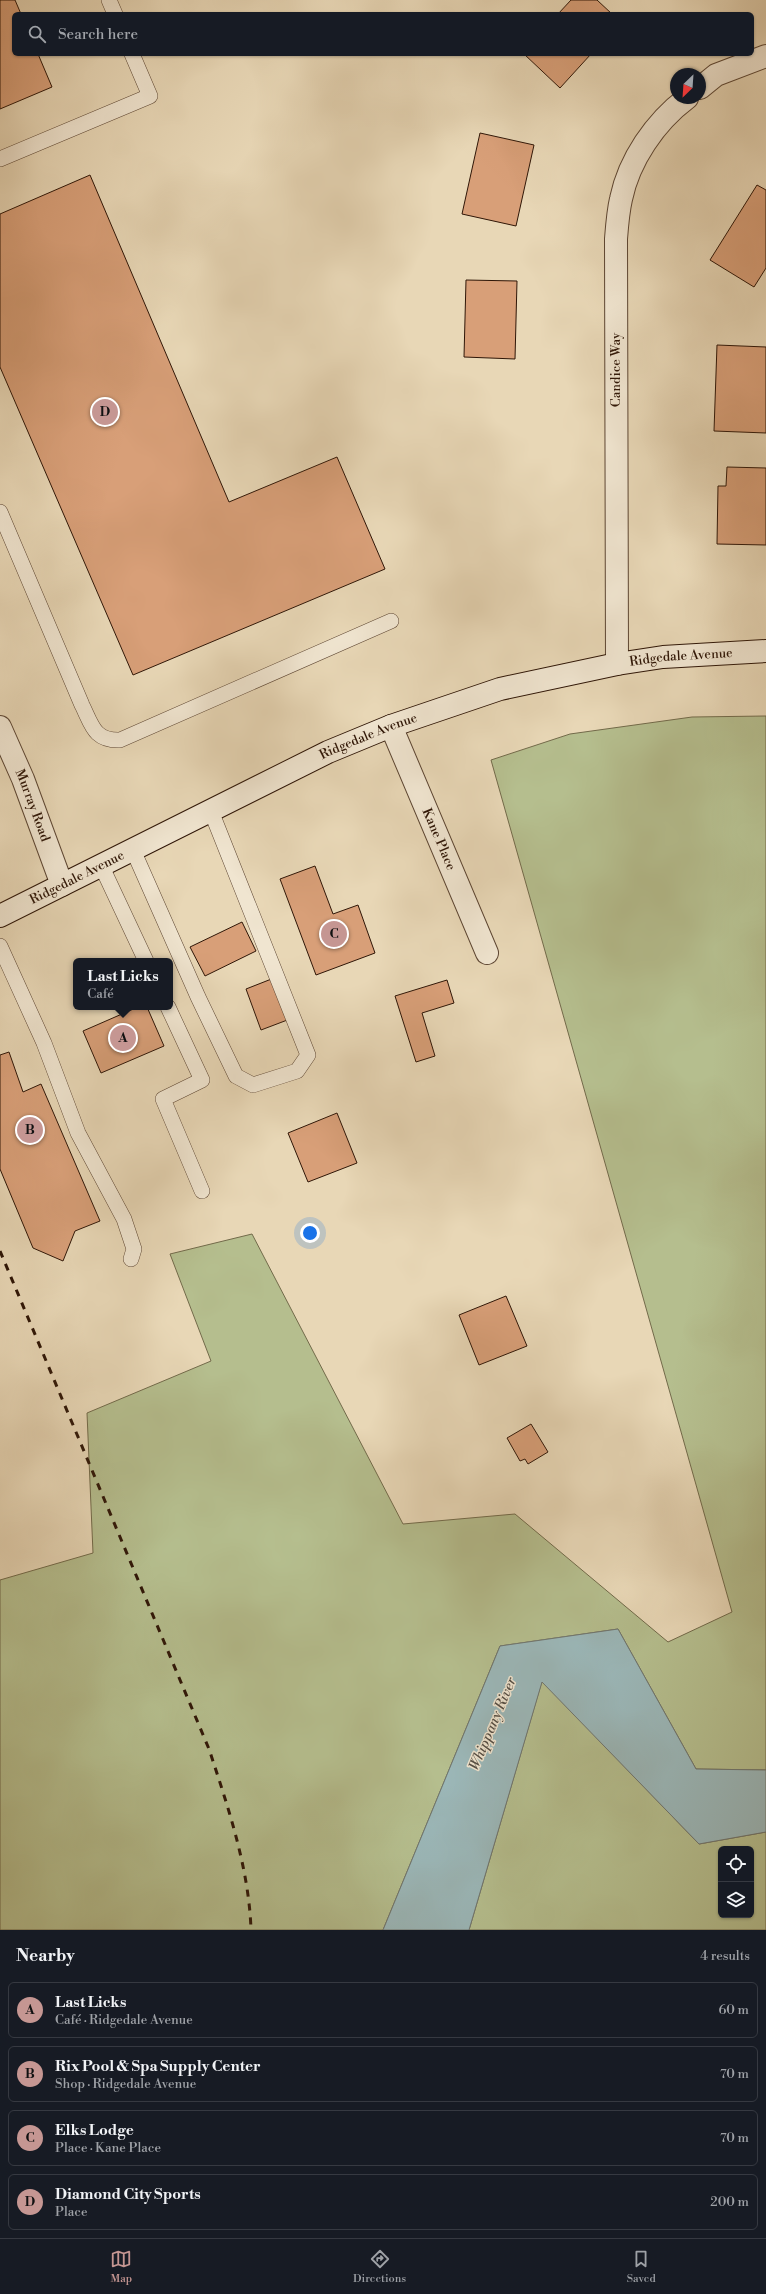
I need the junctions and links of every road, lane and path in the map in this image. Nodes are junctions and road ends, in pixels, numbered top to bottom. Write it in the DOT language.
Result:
graph roads {
  1 [pos="109,0"];
  2 [pos="114,12"];
  3 [pos="133,56"];
  4 [pos="766,56"];
  5 [pos="706,83"];
  6 [pos="680,104"];
  7 [pos="0,159"];
  8 [pos="0,512"];
  9 [pos="391,621"];
  10 [pos="766,651"];
  11 [pos="617,664"];
  12 [pos="391,726"];
  13 [pos="0,727"];
  14 [pos="210,811"];
  15 [pos="133,850"];
  16 [pos="102,865"];
  17 [pos="62,885"];
  18 [pos="0,916"];
  19 [pos="0,946"];
  20 [pos="486,952"];
  21 [pos="145,958"];
  22 [pos="169,1010"];
  23 [pos="202,1190"];
  24 [pos="131,1259"];
  1 -- 2 [label="lane"];
  3 -- 7 [label="lane"];
  4 -- 5 [label="street"];
  6 -- 11 [label="street, Candice Way"];
  8 -- 9 [label="lane"];
  10 -- 11 [label="street, Ridgedale Avenue"];
  11 -- 12 [label="street, Ridgedale Avenue"];
  12 -- 14 [label="street, Ridgedale Avenue"];
  12 -- 20 [label="street, Kane Place"];
  13 -- 17 [label="street, Murray Road"];
  14 -- 15 [label="street, Ridgedale Avenue"];
  14 -- 15 [label="lane"];
  15 -- 16 [label="street, Ridgedale Avenue"];
  16 -- 17 [label="street, Ridgedale Avenue"];
  16 -- 21 [label="lane"];
  17 -- 18 [label="street, Ridgedale Avenue"];
  19 -- 24 [label="lane"];
  22 -- 23 [label="lane"];
}
